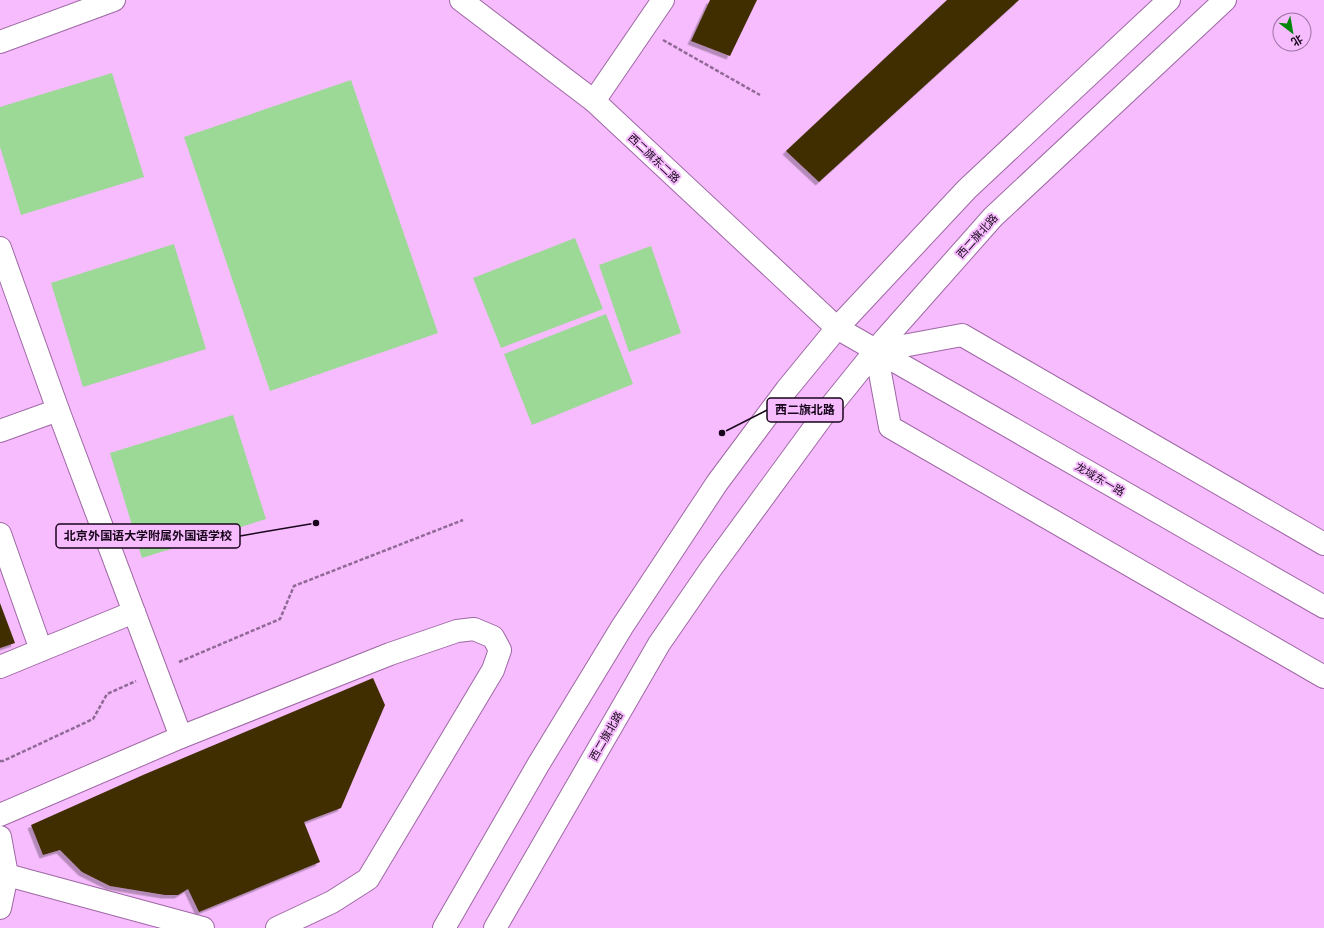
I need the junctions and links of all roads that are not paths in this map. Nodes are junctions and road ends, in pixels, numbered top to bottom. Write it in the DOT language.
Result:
graph roads {
  1 [pos="114,0"];
  2 [pos="462,0"];
  3 [pos="663,0"];
  4 [pos="1169,0"];
  5 [pos="1225,0"];
  6 [pos="0,42"];
  7 [pos="594,101"];
  8 [pos="0,248"];
  9 [pos="5,279"];
  10 [pos="837,328"];
  11 [pos="876,351"];
  12 [pos="58,410"];
  13 [pos="0,431"];
  14 [pos="0,534"];
  15 [pos="1324,544"];
  16 [pos="1324,607"];
  17 [pos="134,612"];
  18 [pos="41,650"];
  19 [pos="0,667"];
  20 [pos="1324,677"];
  21 [pos="181,736"];
  22 [pos="0,815"];
  23 [pos="0,837"];
  24 [pos="7,875"];
  25 [pos="0,908"];
  26 [pos="203,928"];
  27 [pos="277,928"];
  28 [pos="444,928"];
  29 [pos="495,928"];
  1 -- 6 [label="street"];
  2 -- 7 [label="street, 西二旗东二路"];
  3 -- 7 [label="street"];
  4 -- 10 [label="street"];
  5 -- 11 [label="street, 西二旗北路"];
  7 -- 10 [label="street, 西二旗东二路"];
  8 -- 9 [label="street"];
  9 -- 12 [label="street"];
  10 -- 11 [label="street, 西二旗东二路"];
  10 -- 28 [label="street"];
  11 -- 15 [label="street"];
  11 -- 16 [label="street, 龙域东一路"];
  11 -- 20 [label="street"];
  11 -- 29 [label="street, 西二旗北路"];
  12 -- 13 [label="street"];
  12 -- 17 [label="street"];
  14 -- 18 [label="street"];
  17 -- 18 [label="street"];
  17 -- 21 [label="street"];
  18 -- 19 [label="street"];
  21 -- 22 [label="street"];
  21 -- 27 [label="street"];
  23 -- 24 [label="street"];
  24 -- 25 [label="street"];
  24 -- 26 [label="street"];
}
